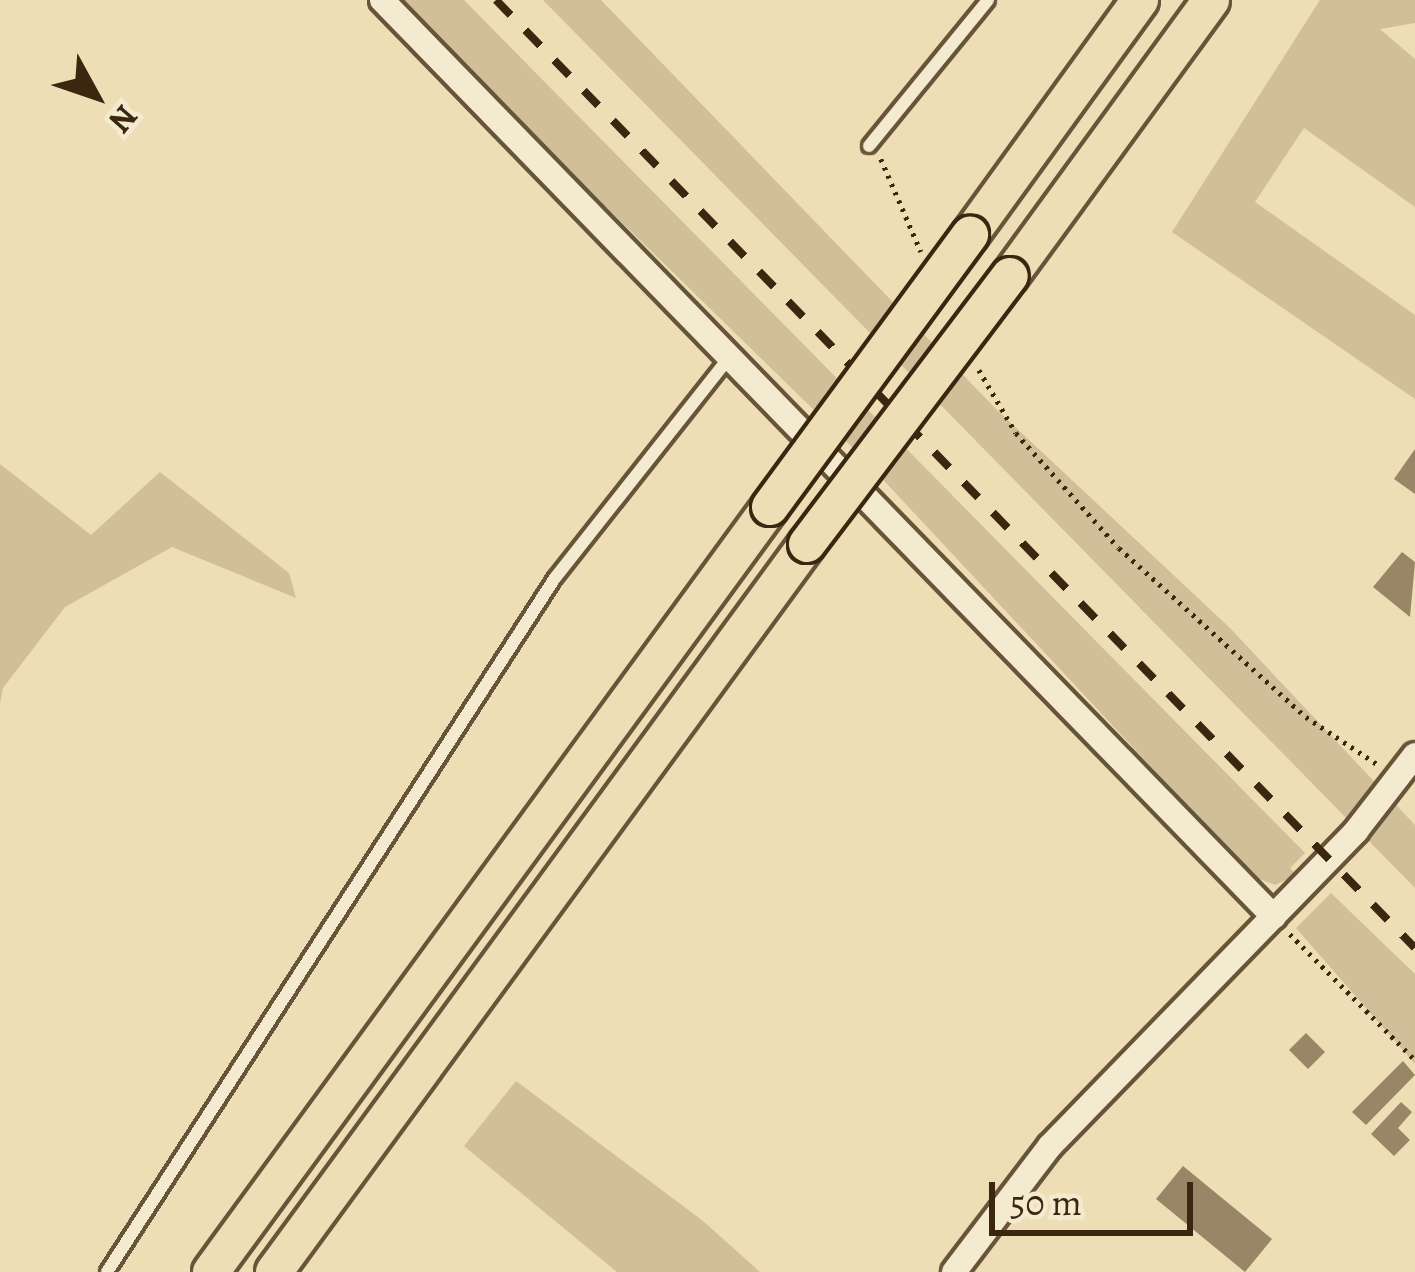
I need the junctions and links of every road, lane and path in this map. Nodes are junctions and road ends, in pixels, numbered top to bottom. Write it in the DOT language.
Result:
graph roads {
  1 [pos="382,0"];
  2 [pos="988,0"];
  3 [pos="1140,0"];
  4 [pos="1211,0"];
  5 [pos="868,146"];
  6 [pos="924,258"];
  7 [pos="728,359"];
  8 [pos="974,361"];
  9 [pos="1415,754"];
  10 [pos="1398,778"];
  11 [pos="1274,917"];
  12 [pos="1415,1060"];
  13 [pos="107,1272"];
  14 [pos="211,1272"];
  15 [pos="274,1272"];
  16 [pos="954,1272"];
  1 -- 7 [label="street"];
  2 -- 5 [label="lane"];
  3 -- 14 [label="main road, bridge"];
  4 -- 15 [label="main road, bridge"];
  5 -- 6 [label="path"];
  7 -- 11 [label="street"];
  7 -- 13 [label="lane"];
  8 -- 10 [label="path"];
  9 -- 10 [label="street"];
  10 -- 11 [label="street"];
  11 -- 12 [label="path"];
  11 -- 16 [label="street"];
}
